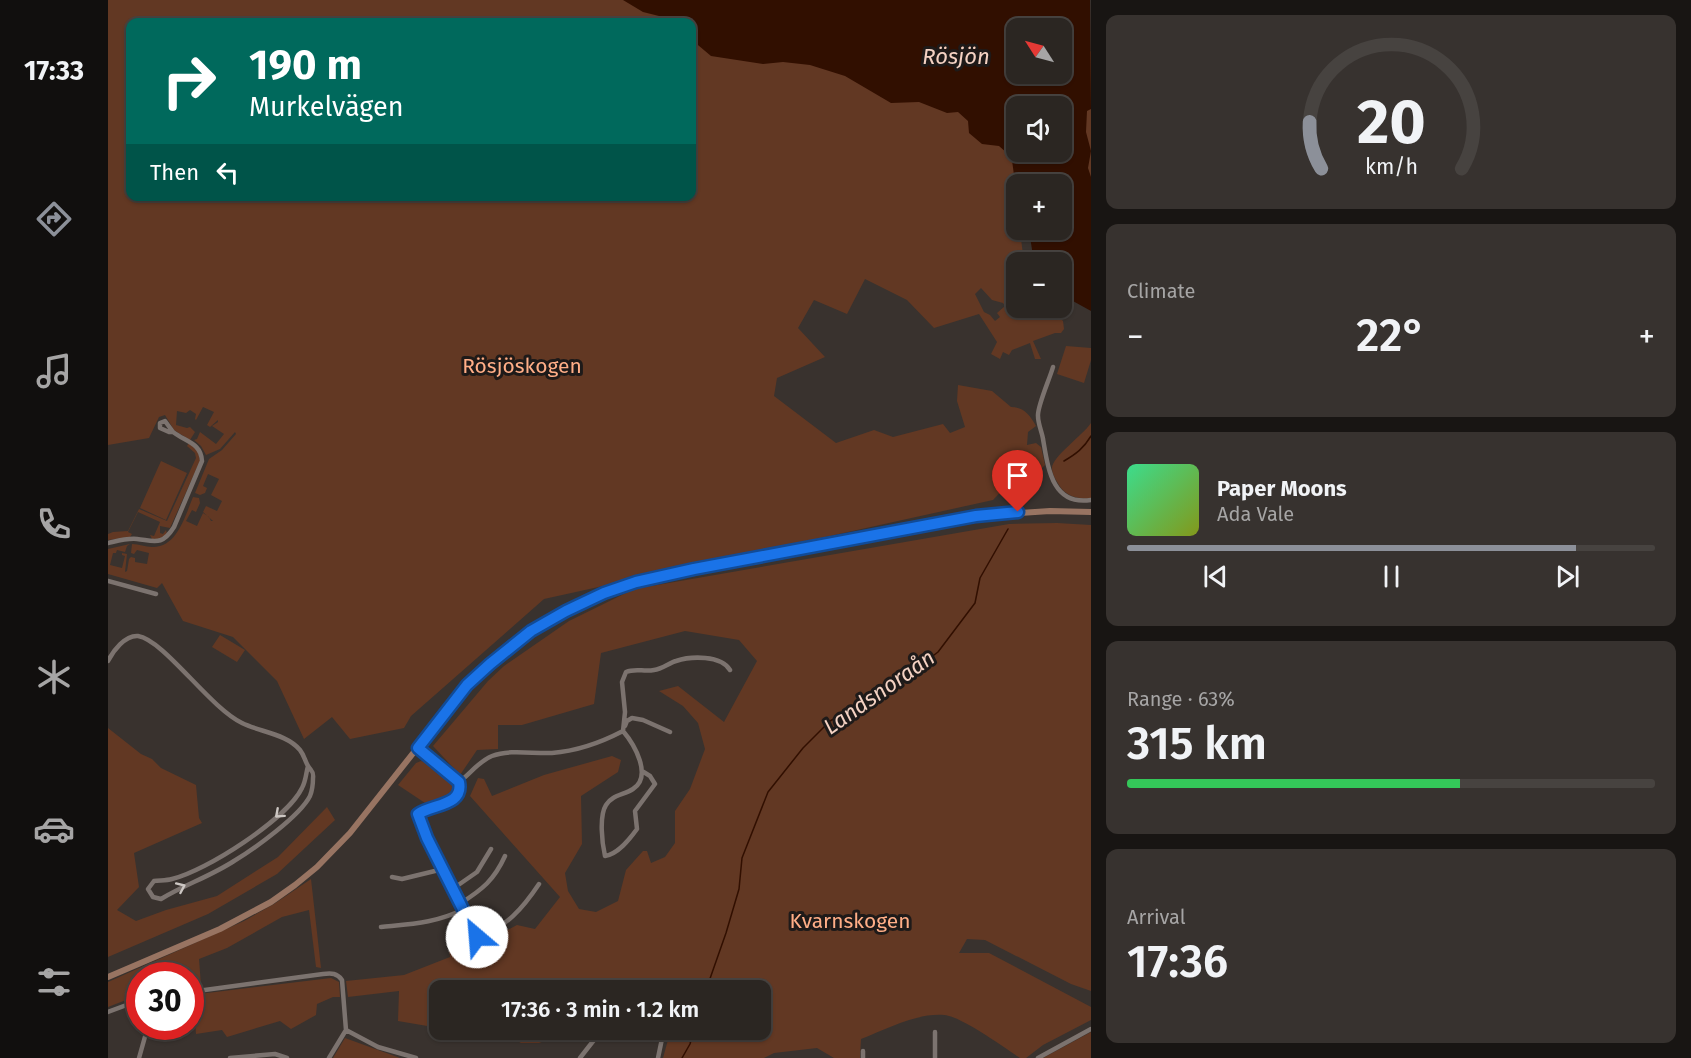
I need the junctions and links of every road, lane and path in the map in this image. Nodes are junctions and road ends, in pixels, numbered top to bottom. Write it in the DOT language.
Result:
graph roads {
  1 [pos="1053,367"];
  2 [pos="173,432"];
  3 [pos="1091,500"];
  4 [pos="1091,512"];
  5 [pos="108,543"];
  6 [pos="108,581"];
  7 [pos="156,594"];
  8 [pos="109,658"];
  9 [pos="730,670"];
  10 [pos="623,731"];
  11 [pos="670,732"];
  12 [pos="418,748"];
  13 [pos="308,766"];
  14 [pos="642,771"];
  15 [pos="459,782"];
  16 [pos="491,849"];
  17 [pos="505,856"];
  18 [pos="443,869"];
  19 [pos="392,877"];
  20 [pos="539,884"];
  21 [pos="453,888"];
  22 [pos="461,903"];
  23 [pos="464,909"];
  24 [pos="381,927"];
  25 [pos="108,977"];
  26 [pos="204,990"];
  27 [pos="126,1005"];
  28 [pos="108,1012"];
  29 [pos="1091,1029"];
  30 [pos="346,1030"];
  31 [pos="935,1032"];
  32 [pos="144,1040"];
  33 [pos="594,1040"];
  34 [pos="662,1040"];
  35 [pos="863,1051"];
  36 [pos="139,1058"];
  37 [pos="230,1058"];
  38 [pos="287,1058"];
  39 [pos="329,1058"];
  40 [pos="416,1058"];
  41 [pos="580,1058"];
  42 [pos="658,1058"];
  43 [pos="863,1058"];
  44 [pos="935,1058"];
  45 [pos="1038,1058"];
  1 -- 3 [label="street"];
  2 -- 5 [label="street"];
  4 -- 12 [label="main road"];
  6 -- 7 [label="street"];
  8 -- 13 [label="street"];
  9 -- 10 [label="street"];
  10 -- 11 [label="street"];
  10 -- 14 [label="street"];
  10 -- 15 [label="street"];
  12 -- 15 [label="street"];
  12 -- 25 [label="main road"];
  13 -- 13 [label="street, one-way"];
  14 -- 14 [label="street"];
  15 -- 18 [label="street"];
  16 -- 21 [label="street"];
  17 -- 22 [label="street"];
  18 -- 19 [label="street"];
  18 -- 21 [label="street"];
  20 -- 23 [label="street"];
  21 -- 22 [label="street"];
  22 -- 23 [label="street"];
  23 -- 24 [label="street"];
  26 -- 30 [label="street"];
  27 -- 28 [label="street"];
  29 -- 45 [label="street"];
  30 -- 39 [label="street"];
  30 -- 40 [label="street"];
  31 -- 44 [label="street"];
  32 -- 36 [label="street"];
  33 -- 41 [label="street"];
  34 -- 42 [label="street"];
  35 -- 43 [label="street"];
  37 -- 38 [label="street"];
}
